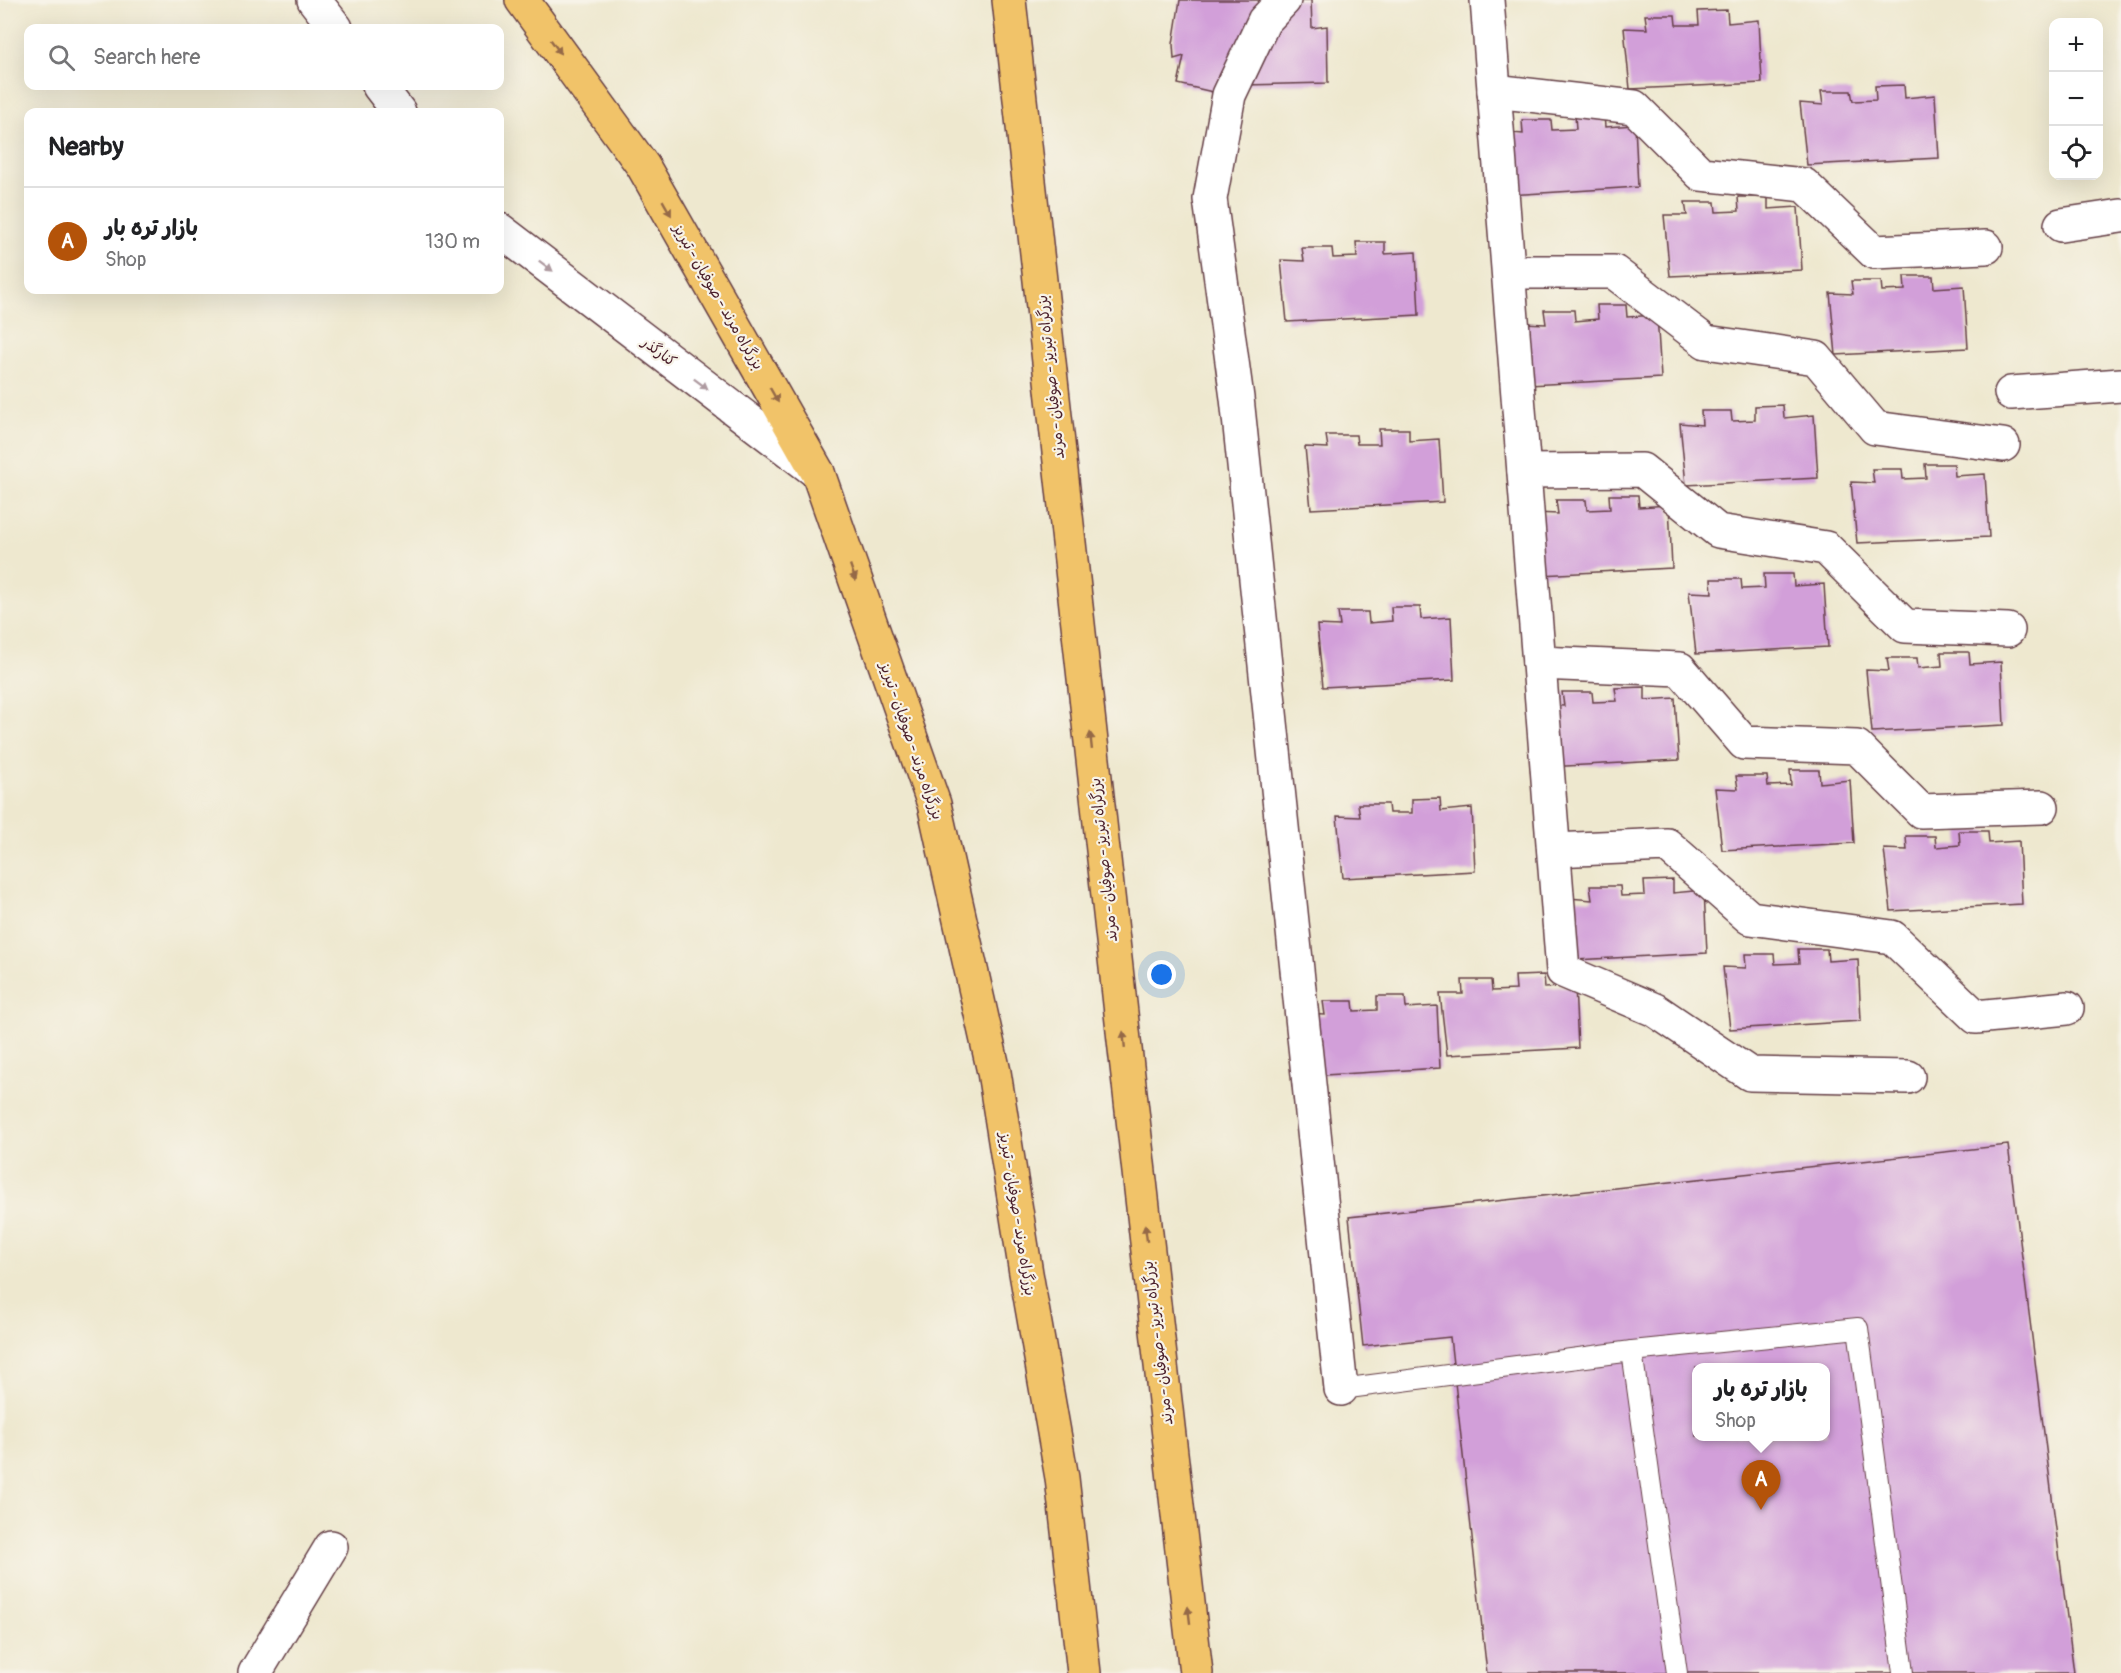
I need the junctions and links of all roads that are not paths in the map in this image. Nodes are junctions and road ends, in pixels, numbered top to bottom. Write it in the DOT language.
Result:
graph roads {
  1 [pos="314,0"];
  2 [pos="522,0"];
  3 [pos="1009,0"];
  4 [pos="1284,0"];
  5 [pos="1487,0"];
  6 [pos="333,24"];
  7 [pos="382,90"];
  8 [pos="1494,91"];
  9 [pos="396,108"];
  10 [pos="2121,216"];
  11 [pos="2061,225"];
  12 [pos="504,233"];
  13 [pos="1986,247"];
  14 [pos="1509,272"];
  15 [pos="2121,385"];
  16 [pos="2011,393"];
  17 [pos="2003,445"];
  18 [pos="1524,471"];
  19 [pos="818,473"];
  20 [pos="2008,630"];
  21 [pos="1539,663"];
  22 [pos="2042,807"];
  23 [pos="1554,850"];
  24 [pos="2067,1008"];
  25 [pos="1908,1077"];
  26 [pos="1632,1351"];
  27 [pos="1341,1389"];
  28 [pos="331,1547"];
  29 [pos="255,1673"];
  30 [pos="1084,1673"];
  31 [pos="1196,1673"];
  32 [pos="1677,1673"];
  33 [pos="1903,1673"];
  1 -- 6 [label="street"];
  2 -- 19 [label="highway, بزرگراه مرند - صوفیان - تبریز, one-way"];
  31 -- 3 [label="highway, بزرگراه تبریز - صوفیان - مرند, one-way"];
  4 -- 27 [label="street"];
  5 -- 8 [label="street"];
  7 -- 9 [label="street"];
  8 -- 13 [label="street"];
  8 -- 14 [label="street"];
  10 -- 11 [label="street"];
  12 -- 19 [label="street, کنارگذر, one-way"];
  14 -- 17 [label="street"];
  14 -- 18 [label="street"];
  15 -- 16 [label="street"];
  18 -- 20 [label="street"];
  18 -- 21 [label="street"];
  19 -- 30 [label="highway, بزرگراه مرند - صوفیان - تبریز, one-way"];
  21 -- 22 [label="street"];
  21 -- 23 [label="street"];
  23 -- 24 [label="street"];
  23 -- 25 [label="street"];
  26 -- 27 [label="lane"];
  26 -- 32 [label="lane"];
  26 -- 33 [label="lane"];
  28 -- 29 [label="street"];
}
